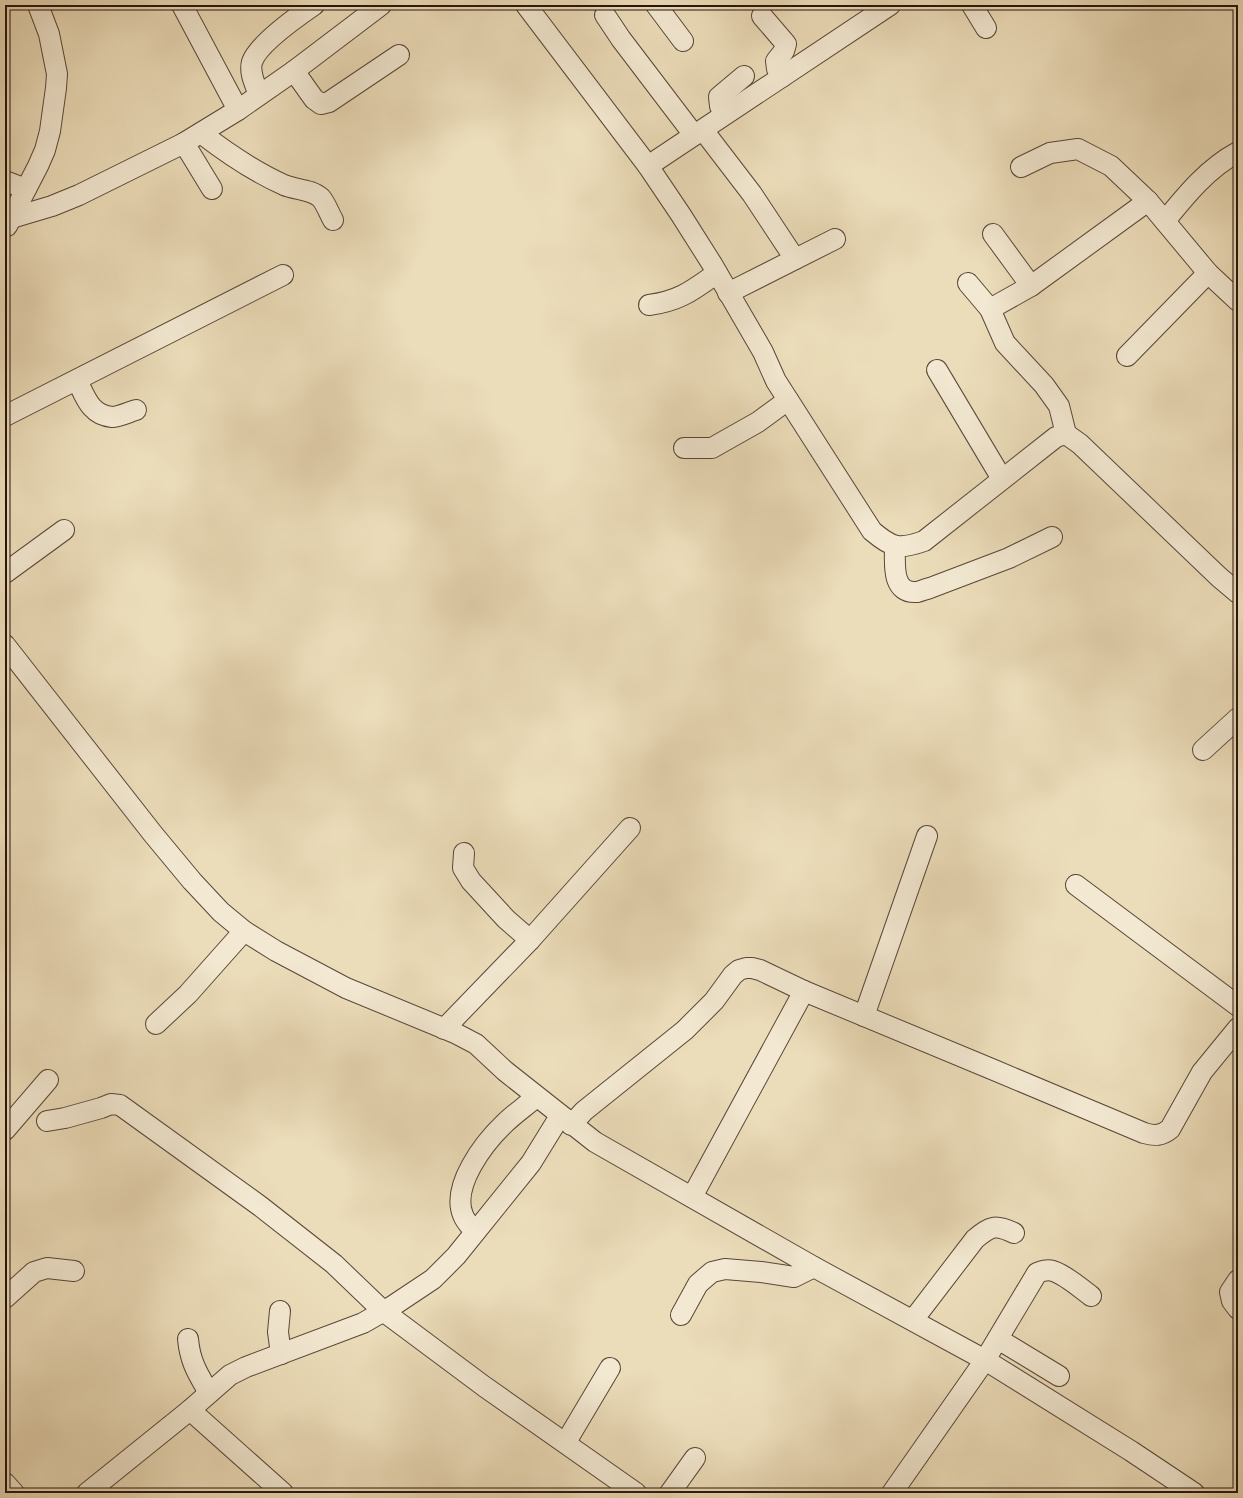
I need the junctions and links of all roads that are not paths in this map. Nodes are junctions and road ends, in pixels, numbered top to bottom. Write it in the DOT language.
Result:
graph roads {
  1 [pos="38,5"];
  2 [pos="314,5"];
  3 [pos="526,5"];
  4 [pos="656,5"];
  5 [pos="890,5"];
  6 [pos="972,5"];
  7 [pos="375,6"];
  8 [pos="187,14"];
  9 [pos="605,15"];
  10 [pos="762,16"];
  11 [pos="986,28"];
  12 [pos="683,41"];
  13 [pos="399,55"];
  14 [pos="294,71"];
  15 [pos="744,76"];
  16 [pos="782,77"];
  17 [pos="259,95"];
  18 [pos="238,110"];
  19 [pos="724,114"];
  20 [pos="698,133"];
  21 [pos="193,138"];
  22 [pos="1238,152"];
  23 [pos="648,166"];
  24 [pos="1021,167"];
  25 [pos="5,181"];
  26 [pos="26,189"];
  27 [pos="212,189"];
  28 [pos="1148,200"];
  29 [pos="333,220"];
  30 [pos="1165,221"];
  31 [pos="7,223"];
  32 [pos="993,234"];
  33 [pos="835,239"];
  34 [pos="795,259"];
  35 [pos="717,273"];
  36 [pos="1208,273"];
  37 [pos="283,275"];
  38 [pos="968,284"];
  39 [pos="1031,286"];
  40 [pos="728,293"];
  41 [pos="1238,301"];
  42 [pos="649,305"];
  43 [pos="990,309"];
  44 [pos="1127,356"];
  45 [pos="937,370"];
  46 [pos="77,380"];
  47 [pos="788,400"];
  48 [pos="136,410"];
  49 [pos="5,416"];
  50 [pos="1066,434"];
  51 [pos="684,448"];
  52 [pos="1002,479"];
  53 [pos="64,530"];
  54 [pos="1052,537"];
  55 [pos="896,547"];
  56 [pos="5,573"];
  57 [pos="1238,593"];
  58 [pos="5,645"];
  59 [pos="1238,718"];
  60 [pos="1203,750"];
  61 [pos="630,828"];
  62 [pos="927,836"];
  63 [pos="464,853"];
  64 [pos="1076,885"];
  65 [pos="244,931"];
  66 [pos="530,940"];
  67 [pos="804,991"];
  68 [pos="1238,1006"];
  69 [pos="864,1016"];
  70 [pos="156,1024"];
  71 [pos="1238,1028"];
  72 [pos="444,1029"];
  73 [pos="48,1080"];
  74 [pos="536,1096"];
  75 [pos="11,1109"];
  76 [pos="566,1120"];
  77 [pos="47,1121"];
  78 [pos="5,1130"];
  79 [pos="692,1197"];
  80 [pos="475,1232"];
  81 [pos="1014,1233"];
  82 [pos="814,1267"];
  83 [pos="74,1271"];
  84 [pos="1238,1280"];
  85 [pos="1091,1296"];
  86 [pos="5,1298"];
  87 [pos="1238,1309"];
  88 [pos="280,1311"];
  89 [pos="383,1311"];
  90 [pos="681,1315"];
  91 [pos="913,1320"];
  92 [pos="188,1339"];
  93 [pos="998,1339"];
  94 [pos="281,1354"];
  95 [pos="985,1360"];
  96 [pos="610,1368"];
  97 [pos="1060,1376"];
  98 [pos="210,1393"];
  99 [pos="190,1410"];
  100 [pos="566,1442"];
  101 [pos="695,1458"];
  102 [pos="5,1483"];
  103 [pos="14,1493"];
  104 [pos="87,1493"];
  105 [pos="283,1493"];
  106 [pos="636,1493"];
  107 [pos="670,1493"];
  108 [pos="892,1493"];
  109 [pos="1194,1493"];
  1 -- 26 [label="street"];
  2 -- 17 [label="street"];
  3 -- 23 [label="street"];
  4 -- 12 [label="street"];
  5 -- 16 [label="street"];
  6 -- 11 [label="street"];
  7 -- 14 [label="street"];
  8 -- 18 [label="street"];
  9 -- 20 [label="street"];
  10 -- 16 [label="street"];
  13 -- 14 [label="street"];
  14 -- 17 [label="street"];
  15 -- 19 [label="street"];
  16 -- 19 [label="street"];
  17 -- 18 [label="street"];
  18 -- 21 [label="street"];
  19 -- 20 [label="street"];
  20 -- 23 [label="street"];
  20 -- 34 [label="street"];
  21 -- 27 [label="street"];
  21 -- 29 [label="street"];
  21 -- 31 [label="street"];
  22 -- 30 [label="street"];
  23 -- 35 [label="street"];
  24 -- 28 [label="street"];
  25 -- 26 [label="street"];
  26 -- 31 [label="street"];
  28 -- 30 [label="street"];
  28 -- 39 [label="street"];
  30 -- 36 [label="street"];
  32 -- 39 [label="street"];
  33 -- 34 [label="street"];
  34 -- 40 [label="street"];
  35 -- 40 [label="street"];
  35 -- 42 [label="street"];
  36 -- 41 [label="street"];
  36 -- 44 [label="street"];
  37 -- 46 [label="street"];
  38 -- 43 [label="street"];
  39 -- 43 [label="street"];
  40 -- 47 [label="street"];
  43 -- 50 [label="street"];
  45 -- 52 [label="street"];
  46 -- 48 [label="street"];
  46 -- 49 [label="street"];
  47 -- 51 [label="street"];
  47 -- 55 [label="street"];
  50 -- 52 [label="street"];
  50 -- 57 [label="street"];
  52 -- 55 [label="street"];
  53 -- 56 [label="street"];
  54 -- 55 [label="street"];
  58 -- 65 [label="street"];
  59 -- 60 [label="street"];
  61 -- 66 [label="street"];
  62 -- 69 [label="street"];
  63 -- 66 [label="street"];
  64 -- 68 [label="street"];
  65 -- 70 [label="street"];
  65 -- 72 [label="street"];
  66 -- 72 [label="street"];
  67 -- 69 [label="street"];
  67 -- 76 [label="street"];
  67 -- 79 [label="street"];
  69 -- 71 [label="street"];
  72 -- 74 [label="street"];
  73 -- 75 [label="street"];
  74 -- 76 [label="street"];
  74 -- 80 [label="street"];
  75 -- 78 [label="street"];
  76 -- 79 [label="street"];
  76 -- 80 [label="street"];
  77 -- 89 [label="street"];
  79 -- 82 [label="street"];
  80 -- 89 [label="street"];
  81 -- 91 [label="street"];
  82 -- 90 [label="street"];
  82 -- 91 [label="street"];
  83 -- 86 [label="street"];
  84 -- 87 [label="street"];
  85 -- 93 [label="street"];
  88 -- 94 [label="street"];
  89 -- 94 [label="street"];
  89 -- 100 [label="street"];
  91 -- 95 [label="street"];
  92 -- 98 [label="street"];
  93 -- 95 [label="street"];
  93 -- 97 [label="street"];
  94 -- 98 [label="street"];
  95 -- 108 [label="street"];
  95 -- 109 [label="street"];
  96 -- 100 [label="street"];
  98 -- 99 [label="street"];
  99 -- 104 [label="street"];
  99 -- 105 [label="street"];
  100 -- 106 [label="street"];
  101 -- 107 [label="street"];
  102 -- 103 [label="street"];
}
